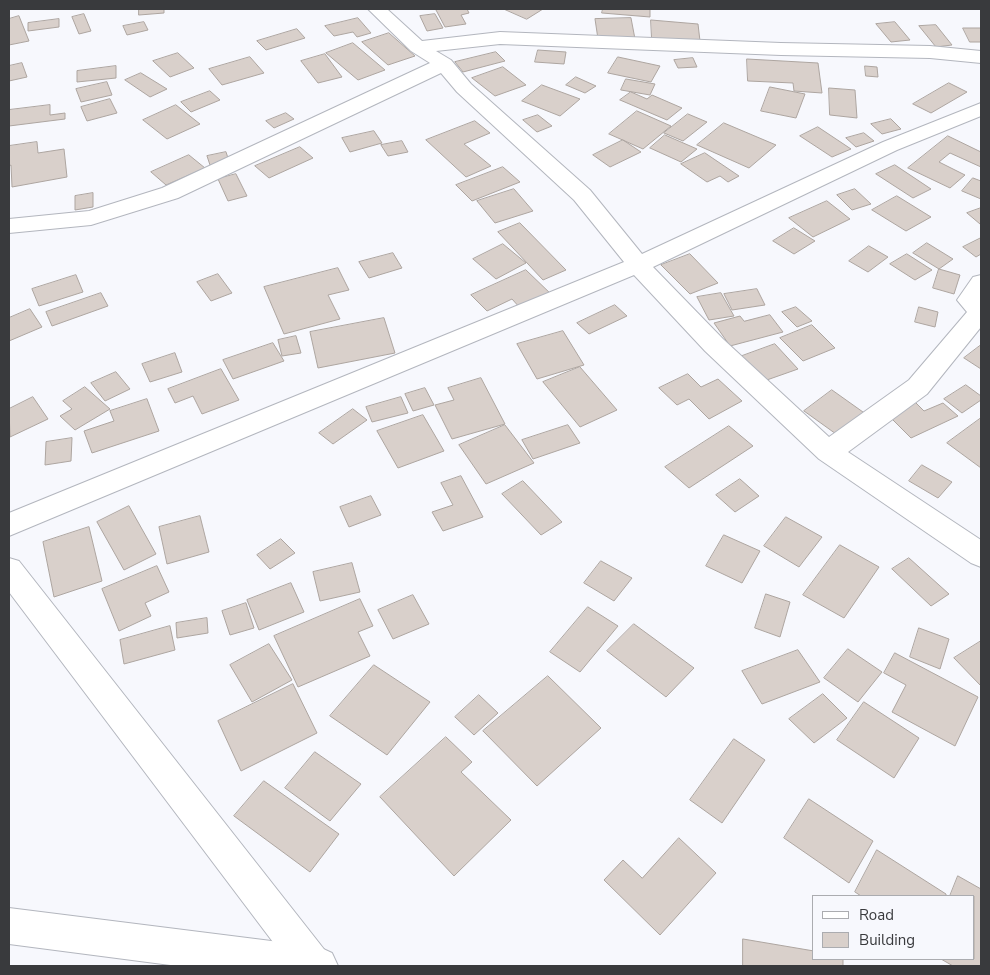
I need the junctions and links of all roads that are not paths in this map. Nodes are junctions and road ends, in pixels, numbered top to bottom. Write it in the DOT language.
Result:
graph roads {
  1 [pos="377,9"];
  2 [pos="418,46"];
  3 [pos="981,57"];
  4 [pos="444,64"];
  5 [pos="981,109"];
  6 [pos="9,226"];
  7 [pos="638,265"];
  8 [pos="981,283"];
  9 [pos="981,313"];
  10 [pos="828,452"];
  11 [pos="9,525"];
  12 [pos="981,555"];
  13 [pos="9,570"];
  14 [pos="9,926"];
  15 [pos="314,966"];
  16 [pos="318,966"];
  1 -- 2 [label="street"];
  2 -- 3 [label="street"];
  2 -- 4 [label="street"];
  4 -- 6 [label="street"];
  4 -- 7 [label="street"];
  5 -- 7 [label="street"];
  7 -- 10 [label="street"];
  7 -- 11 [label="street"];
  8 -- 9 [label="street"];
  9 -- 10 [label="street"];
  10 -- 12 [label="street"];
  13 -- 15 [label="street"];
  14 -- 15 [label="street"];
  15 -- 16 [label="street"];
}
